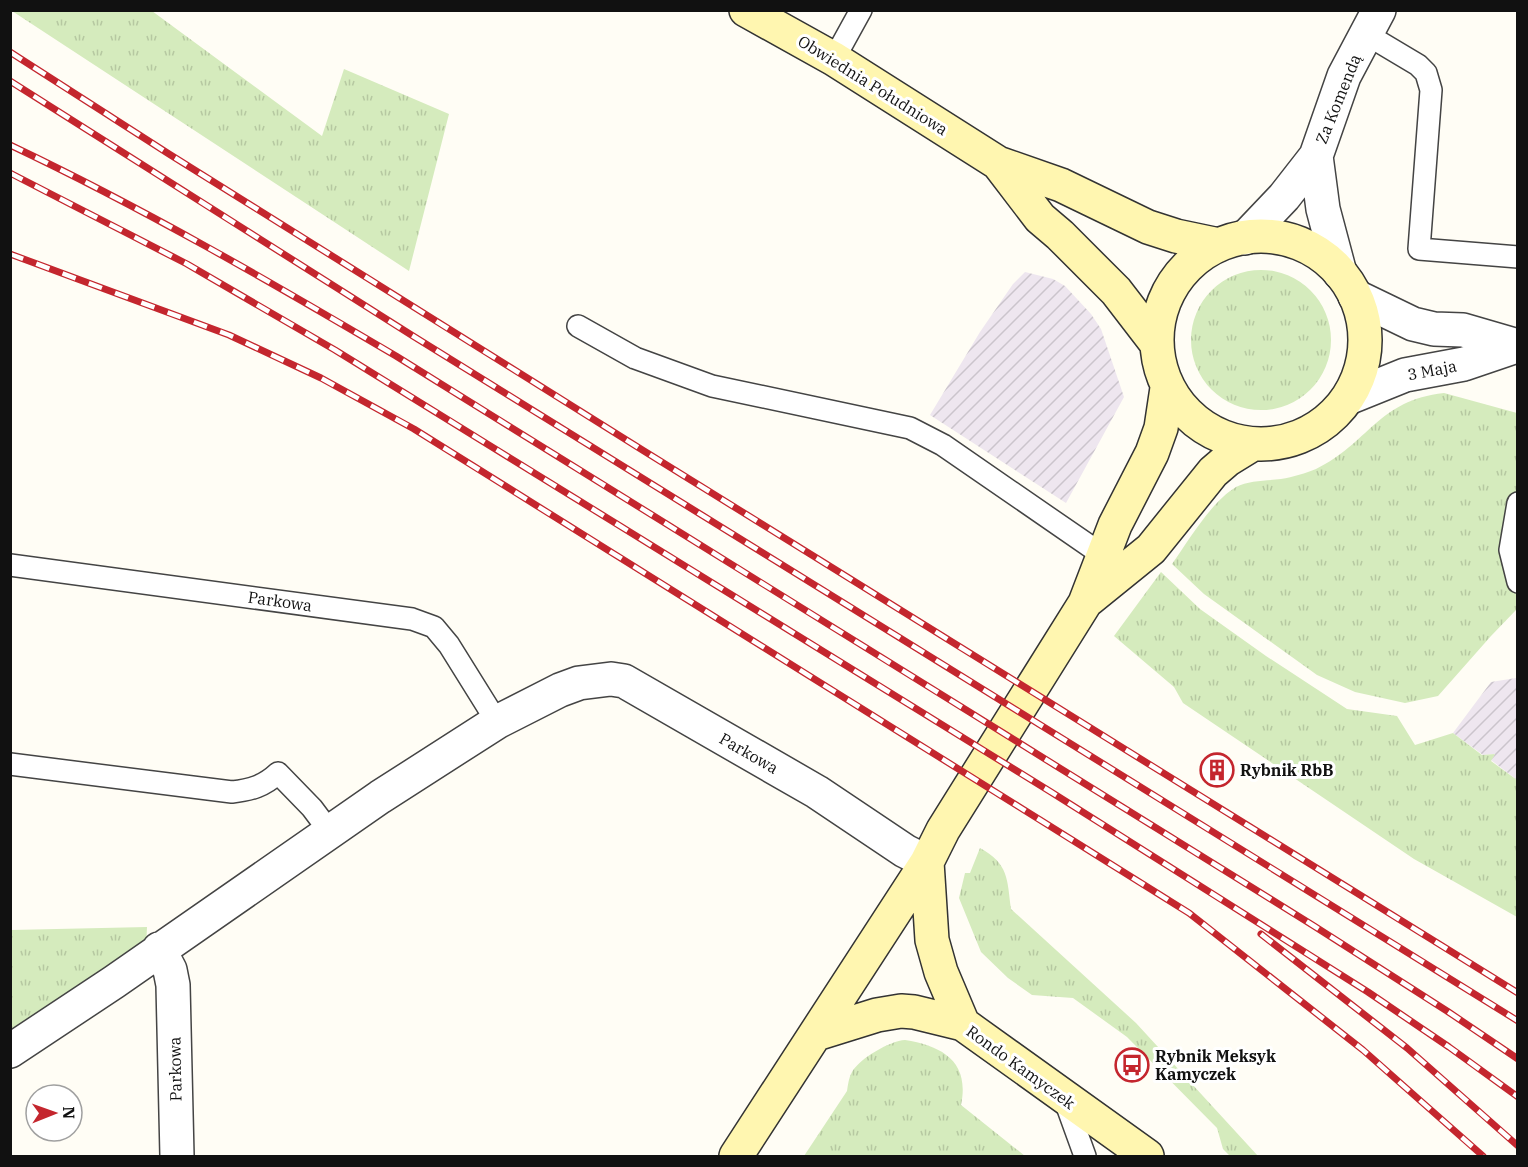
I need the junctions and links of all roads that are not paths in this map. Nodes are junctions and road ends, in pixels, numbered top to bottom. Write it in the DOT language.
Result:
graph roads {
  1 [pos="746,10"];
  2 [pos="861,10"];
  3 [pos="1372,22"];
  4 [pos="834,59"];
  5 [pos="1316,156"];
  6 [pos="998,164"];
  7 [pos="1232,241"];
  8 [pos="1518,257"];
  9 [pos="1347,284"];
  10 [pos="578,326"];
  11 [pos="1156,343"];
  12 [pos="1517,346"];
  13 [pos="1167,388"];
  14 [pos="1348,398"];
  15 [pos="1253,444"];
  16 [pos="1518,503"];
  17 [pos="1104,556"];
  18 [pos="10,565"];
  19 [pos="1518,582"];
  20 [pos="1085,603"];
  21 [pos="498,722"];
  22 [pos="10,764"];
  23 [pos="330,832"];
  24 [pos="927,862"];
  25 [pos="159,949"];
  26 [pos="963,1024"];
  27 [pos="816,1034"];
  28 [pos="10,1051"];
  29 [pos="1064,1097"];
  30 [pos="1130,1151"];
  31 [pos="741,1152"];
  32 [pos="177,1156"];
  33 [pos="1085,1156"];
  1 -- 4 [label="main road, Obwiednia Południowa"];
  2 -- 4 [label="lane"];
  3 -- 5 [label="street, Za Komendą"];
  3 -- 8 [label="lane"];
  4 -- 6 [label="main road, Obwiednia Południowa"];
  5 -- 7 [label="street, Za Komendą"];
  5 -- 9 [label="street, Za Komendą"];
  6 -- 7 [label="main road, Obwiednia Południowa"];
  6 -- 11 [label="main road, Obwiednia Południowa"];
  7 -- 9 [label="main road"];
  7 -- 11 [label="main road"];
  9 -- 12 [label="street, 3 Maja"];
  9 -- 14 [label="main road"];
  10 -- 17 [label="lane"];
  11 -- 13 [label="main road"];
  12 -- 14 [label="street, 3 Maja"];
  13 -- 15 [label="main road"];
  13 -- 17 [label="main road"];
  14 -- 15 [label="main road"];
  15 -- 20 [label="main road"];
  16 -- 19 [label="lane"];
  17 -- 20 [label="main road"];
  18 -- 21 [label="lane, Parkowa"];
  20 -- 24 [label="main road"];
  21 -- 23 [label="street, Parkowa"];
  21 -- 24 [label="street, Parkowa"];
  22 -- 23 [label="lane"];
  23 -- 25 [label="street, Parkowa"];
  24 -- 26 [label="main road"];
  24 -- 27 [label="main road"];
  25 -- 28 [label="street, Parkowa"];
  25 -- 32 [label="street, Parkowa"];
  26 -- 27 [label="main road, Rondo Kamyczek"];
  26 -- 29 [label="main road, Rondo Kamyczek"];
  27 -- 31 [label="main road"];
  29 -- 30 [label="main road, Rondo Kamyczek"];
  29 -- 33 [label="lane"];
}
